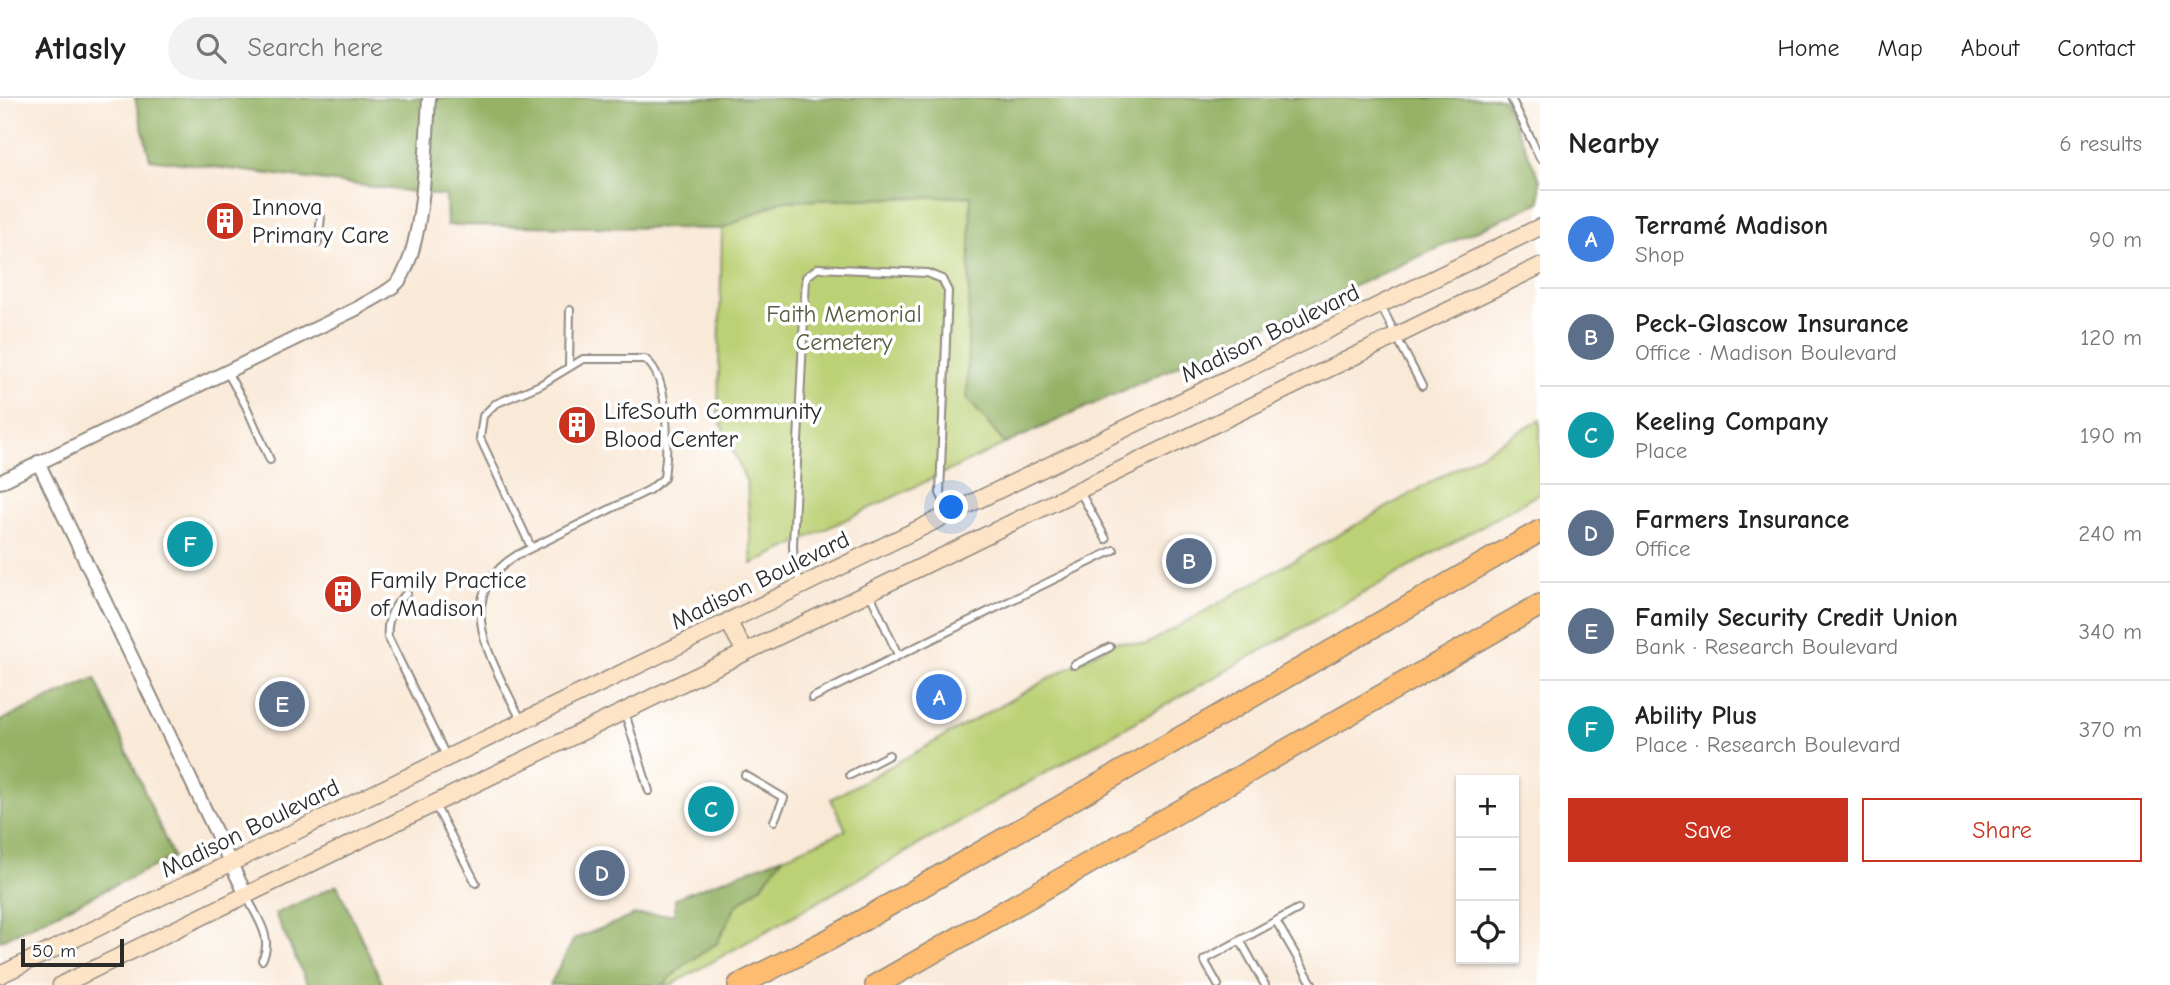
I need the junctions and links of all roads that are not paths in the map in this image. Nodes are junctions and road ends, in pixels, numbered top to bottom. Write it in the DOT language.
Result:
graph roads {
  1 [pos="429,98"];
  2 [pos="1511,98"];
  3 [pos="1540,158"];
  4 [pos="321,217"];
  5 [pos="1540,227"];
  6 [pos="318,243"];
  7 [pos="1540,265"];
  8 [pos="1380,304"];
  9 [pos="570,310"];
  10 [pos="1396,336"];
  11 [pos="569,366"];
  12 [pos="227,372"];
  13 [pos="1422,387"];
  14 [pos="270,460"];
  15 [pos="38,462"];
  16 [pos="0,482"];
  17 [pos="1079,490"];
  18 [pos="950,513"];
  19 [pos="1540,531"];
  20 [pos="1107,538"];
  21 [pos="531,547"];
  22 [pos="1114,550"];
  23 [pos="801,586"];
  24 [pos="869,592"];
  25 [pos="407,593"];
  26 [pos="1540,605"];
  27 [pos="728,621"];
  28 [pos="1110,647"];
  29 [pos="745,652"];
  30 [pos="898,655"];
  31 [pos="1074,665"];
  32 [pos="812,698"];
  33 [pos="624,711"];
  34 [pos="522,722"];
  35 [pos="889,755"];
  36 [pos="447,758"];
  37 [pos="745,775"];
  38 [pos="850,775"];
  39 [pos="649,791"];
  40 [pos="434,804"];
  41 [pos="774,821"];
  42 [pos="230,863"];
  43 [pos="476,883"];
  44 [pos="246,895"];
  45 [pos="1298,909"];
  46 [pos="1276,920"];
  47 [pos="1240,940"];
  48 [pos="262,960"];
  49 [pos="0,975"];
  50 [pos="61,985"];
  51 [pos="739,985"];
  52 [pos="876,985"];
  53 [pos="1218,985"];
  54 [pos="1265,985"];
  55 [pos="1312,985"];
  1 -- 12 [label="street"];
  2 -- 3 [label="lane"];
  4 -- 6 [label="lane"];
  5 -- 8 [label="main road, Madison Boulevard"];
  7 -- 10 [label="main road"];
  8 -- 10 [label="lane"];
  8 -- 18 [label="main road, Madison Boulevard"];
  9 -- 11 [label="lane"];
  10 -- 13 [label="lane"];
  10 -- 17 [label="main road"];
  11 -- 21 [label="lane"];
  11 -- 21 [label="lane"];
  12 -- 14 [label="lane"];
  12 -- 15 [label="street"];
  15 -- 16 [label="street"];
  15 -- 42 [label="street"];
  17 -- 20 [label="lane"];
  17 -- 24 [label="main road"];
  18 -- 23 [label="main road, Madison Boulevard"];
  18 -- 23 [label="lane"];
  19 -- 51 [label="highway"];
  21 -- 34 [label="lane"];
  22 -- 30 [label="lane"];
  23 -- 27 [label="main road, Madison Boulevard"];
  24 -- 29 [label="main road"];
  24 -- 30 [label="lane"];
  25 -- 36 [label="lane"];
  26 -- 52 [label="highway"];
  27 -- 29 [label="main road"];
  27 -- 34 [label="main road, Madison Boulevard"];
  28 -- 31 [label="lane"];
  29 -- 33 [label="main road"];
  30 -- 32 [label="lane"];
  33 -- 39 [label="lane"];
  33 -- 40 [label="main road"];
  34 -- 36 [label="main road, Madison Boulevard"];
  35 -- 38 [label="lane"];
  36 -- 42 [label="main road, Madison Boulevard"];
  37 -- 41 [label="lane"];
  40 -- 43 [label="lane"];
  40 -- 44 [label="main road"];
  42 -- 44 [label="street"];
  42 -- 49 [label="main road, Madison Boulevard"];
  44 -- 48 [label="lane"];
  44 -- 50 [label="main road"];
  45 -- 46 [label="lane"];
  46 -- 47 [label="lane"];
  46 -- 55 [label="lane"];
  47 -- 53 [label="lane"];
  47 -- 54 [label="lane"];
}
